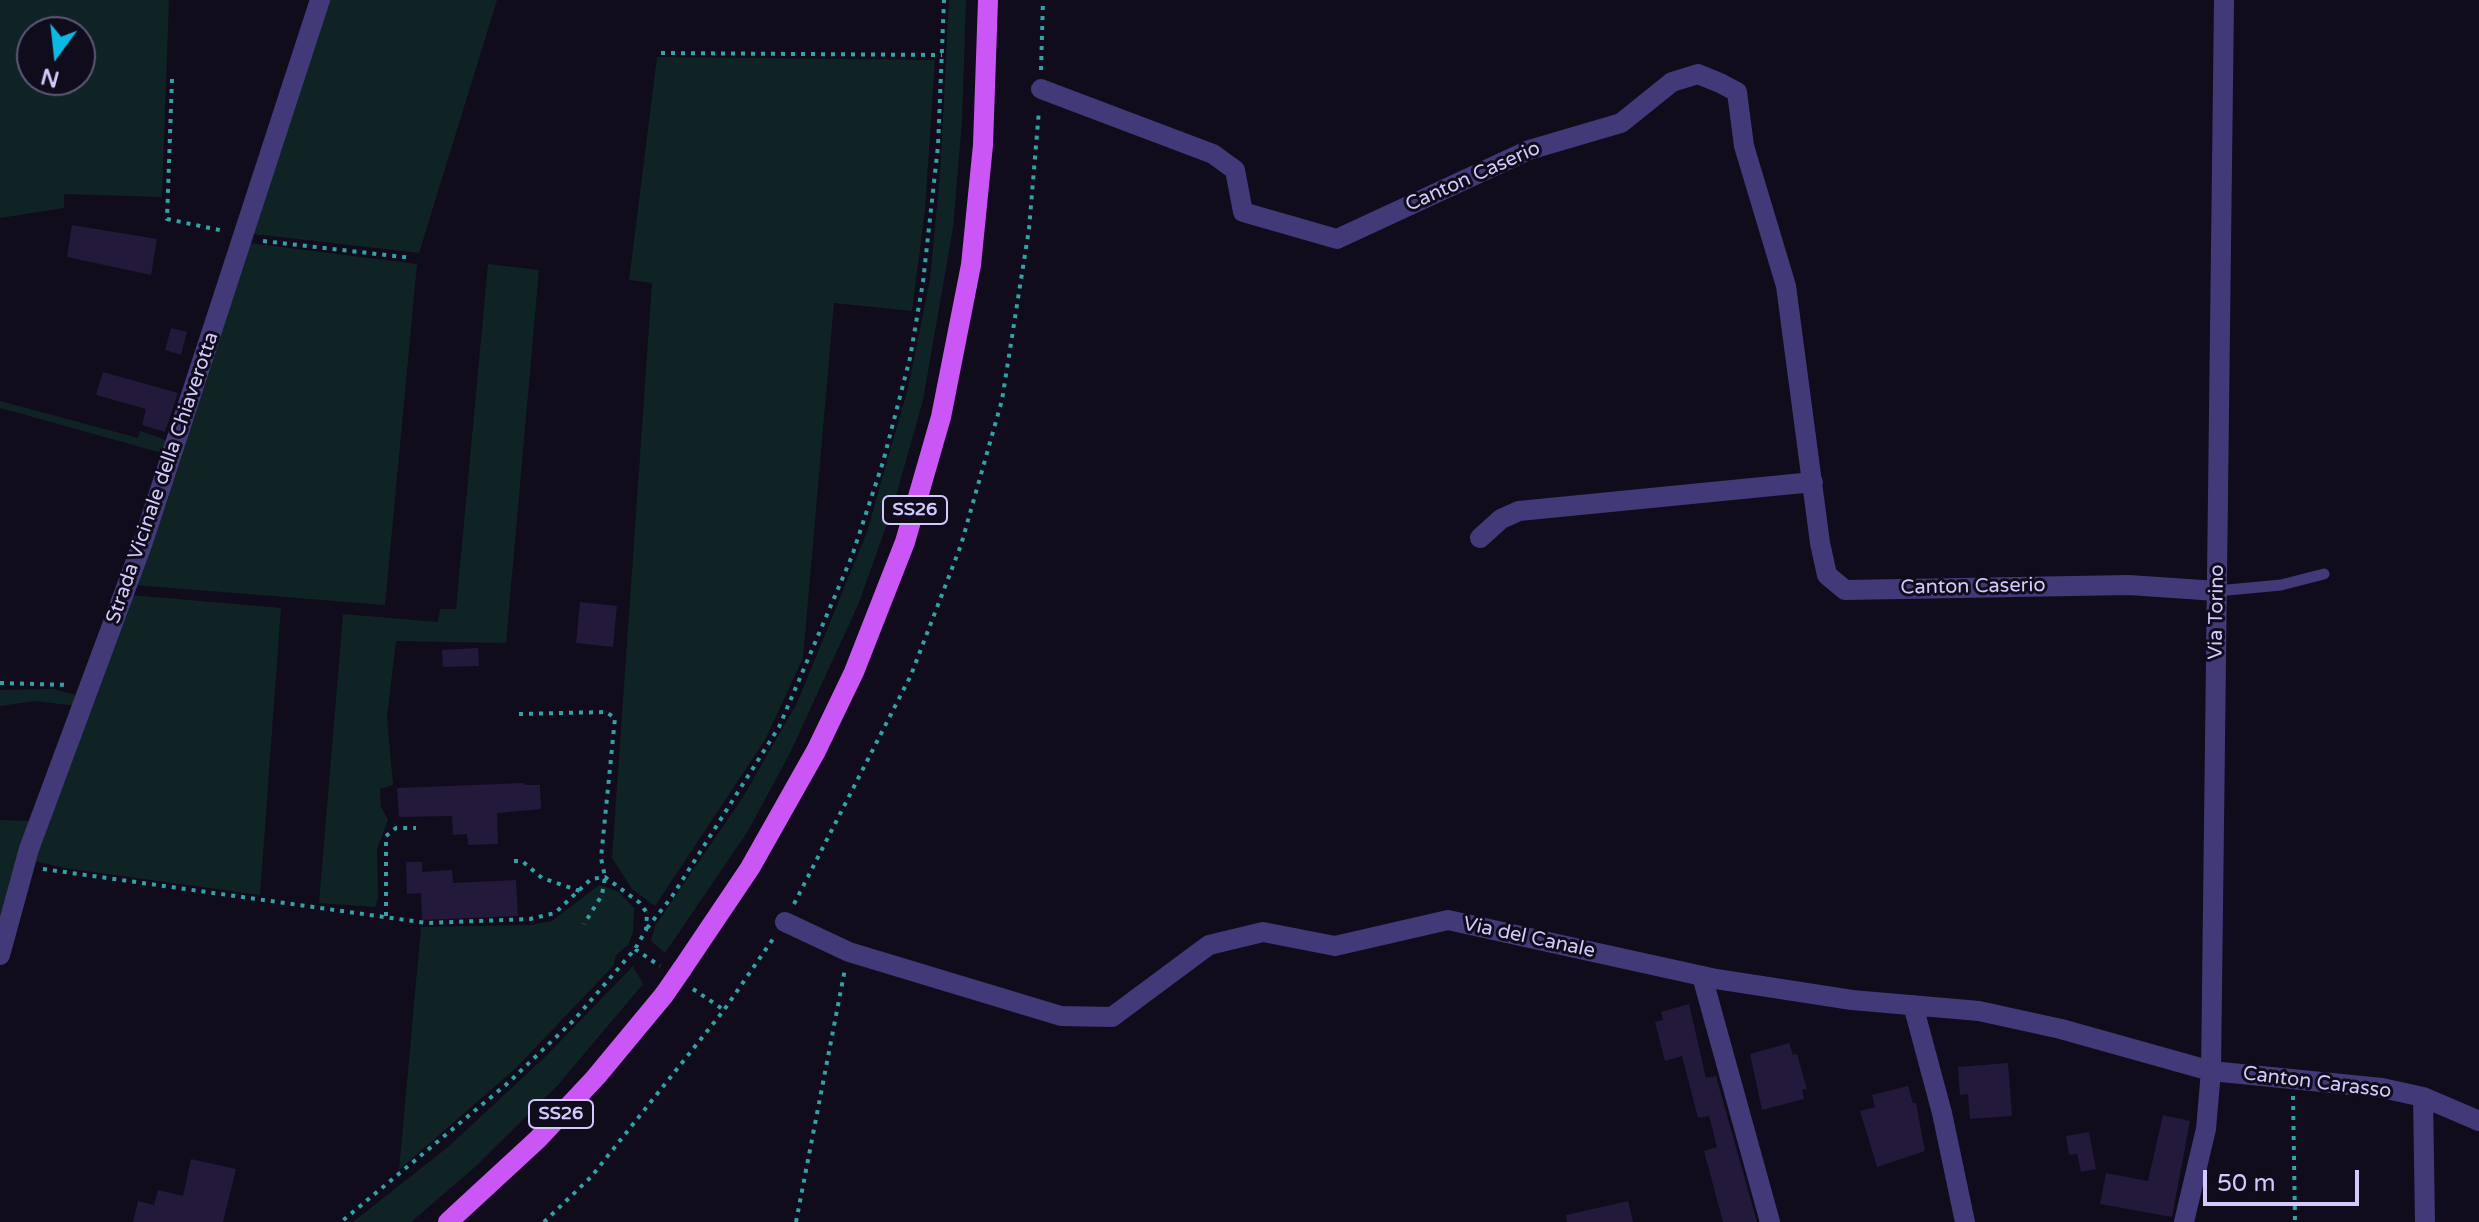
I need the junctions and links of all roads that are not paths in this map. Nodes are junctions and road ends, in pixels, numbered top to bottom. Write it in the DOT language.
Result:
graph roads {
  1 [pos="320,0"];
  2 [pos="988,0"];
  3 [pos="2224,0"];
  4 [pos="2232,0"];
  5 [pos="1041,89"];
  6 [pos="1813,482"];
  7 [pos="1480,538"];
  8 [pos="2324,574"];
  9 [pos="2217,591"];
  10 [pos="785,922"];
  11 [pos="0,955"];
  12 [pos="1702,976"];
  13 [pos="1913,1005"];
  14 [pos="2211,1071"];
  15 [pos="2423,1097"];
  16 [pos="2479,1121"];
  17 [pos="448,1222"];
  18 [pos="1770,1222"];
  19 [pos="1965,1222"];
  20 [pos="2184,1222"];
  21 [pos="2425,1222"];
  1 -- 11 [label="street, Strada Vicinale della Chiaverotta"];
  2 -- 17 [label="main road, SS26, bridge"];
  3 -- 4 [label="street"];
  3 -- 9 [label="street, Via Torino"];
  5 -- 6 [label="street, Canton Caserio"];
  6 -- 7 [label="street"];
  6 -- 9 [label="street, Canton Caserio"];
  8 -- 9 [label="lane"];
  9 -- 14 [label="street, Via Torino"];
  10 -- 12 [label="street, Via del Canale"];
  12 -- 13 [label="street, Via del Canale"];
  12 -- 18 [label="street"];
  13 -- 14 [label="street, Via del Canale"];
  13 -- 19 [label="street"];
  14 -- 15 [label="street, Canton Carasso"];
  14 -- 20 [label="street, Via Torino"];
  15 -- 16 [label="street, Canton Carasso"];
  15 -- 21 [label="street"];
}
